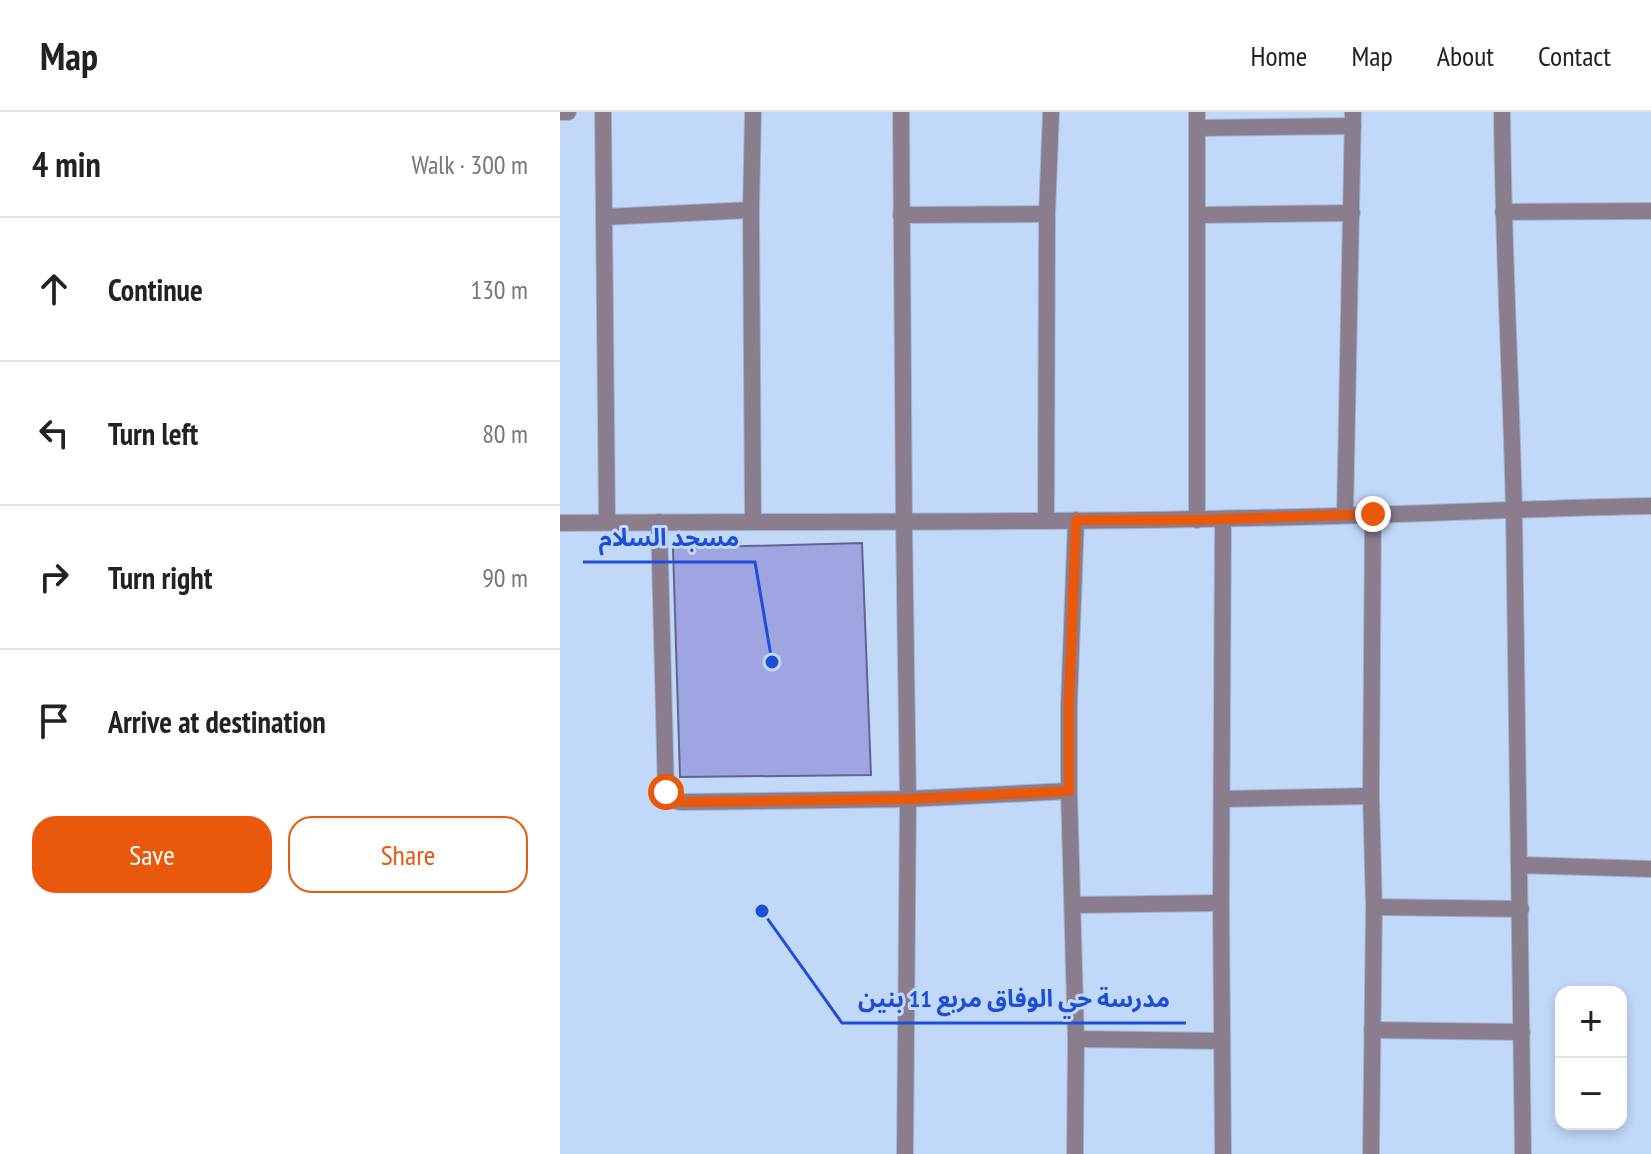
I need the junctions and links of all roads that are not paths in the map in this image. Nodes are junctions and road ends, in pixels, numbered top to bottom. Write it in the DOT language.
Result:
graph roads {
  1 [pos="560,112"];
  2 [pos="568,112"];
  3 [pos="603,112"];
  4 [pos="753,112"];
  5 [pos="901,112"];
  6 [pos="1051,112"];
  7 [pos="1502,112"];
  8 [pos="1353,119"];
  9 [pos="1197,120"];
  10 [pos="751,210"];
  11 [pos="1651,211"];
  12 [pos="1503,212"];
  13 [pos="1352,213"];
  14 [pos="1047,214"];
  15 [pos="901,215"];
  16 [pos="1198,215"];
  17 [pos="604,217"];
  18 [pos="1651,506"];
  19 [pos="1514,509"];
  20 [pos="1373,514"];
  21 [pos="1345,515"];
  22 [pos="1223,519"];
  23 [pos="1046,520"];
  24 [pos="1076,520"];
  25 [pos="1197,520"];
  26 [pos="753,521"];
  27 [pos="607,522"];
  28 [pos="659,522"];
  29 [pos="560,523"];
  30 [pos="904,523"];
  31 [pos="1069,791"];
  32 [pos="1371,796"];
  33 [pos="908,799"];
  34 [pos="1222,799"];
  35 [pos="1520,865"];
  36 [pos="1651,869"];
  37 [pos="1221,903"];
  38 [pos="1073,905"];
  39 [pos="1374,907"];
  40 [pos="1521,909"];
  41 [pos="1372,1030"];
  42 [pos="1522,1032"];
  43 [pos="1076,1039"];
  44 [pos="1222,1041"];
  45 [pos="905,1154"];
  46 [pos="1075,1154"];
  47 [pos="1223,1154"];
  48 [pos="1371,1154"];
  49 [pos="1523,1154"];
  1 -- 2 [label="street"];
  3 -- 17 [label="street"];
  4 -- 10 [label="street"];
  5 -- 15 [label="street"];
  6 -- 14 [label="street"];
  7 -- 12 [label="street"];
  8 -- 9 [label="street"];
  8 -- 13 [label="street"];
  9 -- 16 [label="street"];
  10 -- 17 [label="street"];
  10 -- 26 [label="street"];
  11 -- 12 [label="street"];
  12 -- 19 [label="street"];
  13 -- 16 [label="street"];
  13 -- 21 [label="street"];
  14 -- 15 [label="street"];
  14 -- 23 [label="street"];
  15 -- 30 [label="street"];
  16 -- 25 [label="street"];
  17 -- 27 [label="street"];
  18 -- 19 [label="street"];
  19 -- 20 [label="street"];
  19 -- 35 [label="street"];
  20 -- 21 [label="street"];
  20 -- 32 [label="street"];
  21 -- 22 [label="street"];
  22 -- 25 [label="street"];
  22 -- 34 [label="street"];
  23 -- 24 [label="street"];
  23 -- 30 [label="street"];
  24 -- 25 [label="street"];
  24 -- 31 [label="street"];
  26 -- 28 [label="street"];
  26 -- 30 [label="street"];
  27 -- 28 [label="street"];
  27 -- 29 [label="street"];
  28 -- 33 [label="street"];
  30 -- 33 [label="street"];
  31 -- 33 [label="street"];
  31 -- 38 [label="street"];
  32 -- 34 [label="street"];
  32 -- 39 [label="street"];
  33 -- 45 [label="street"];
  34 -- 37 [label="street"];
  35 -- 36 [label="street"];
  35 -- 40 [label="street"];
  37 -- 38 [label="street"];
  37 -- 44 [label="street"];
  38 -- 43 [label="street"];
  39 -- 40 [label="street"];
  39 -- 41 [label="street"];
  40 -- 42 [label="street"];
  41 -- 42 [label="street"];
  41 -- 48 [label="street"];
  42 -- 49 [label="street"];
  43 -- 44 [label="street"];
  43 -- 46 [label="street"];
  44 -- 47 [label="street"];
}
